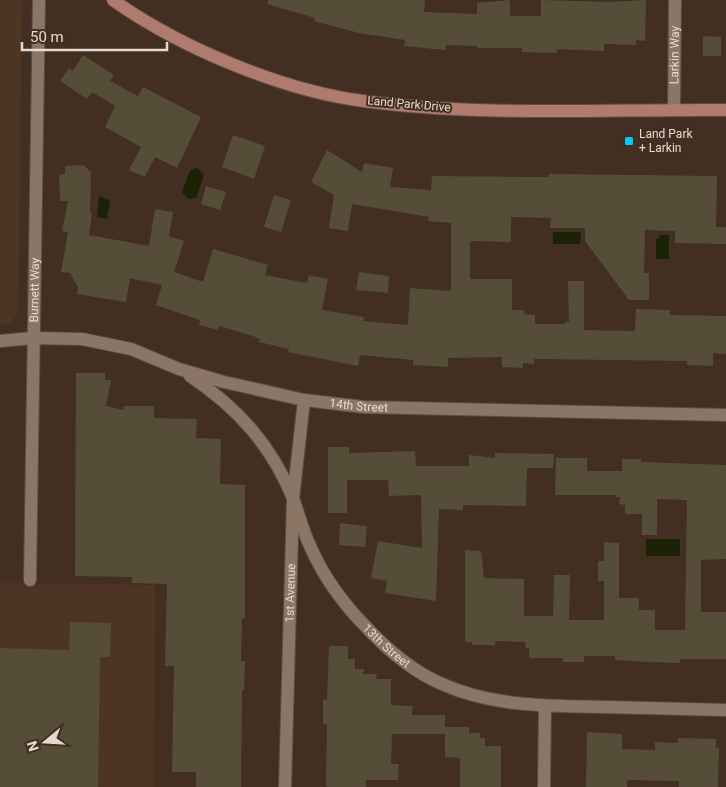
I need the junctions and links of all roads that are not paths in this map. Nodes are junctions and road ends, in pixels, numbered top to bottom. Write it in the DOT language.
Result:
graph roads {
  1 [pos="39,0"];
  2 [pos="113,0"];
  3 [pos="676,0"];
  4 [pos="674,110"];
  5 [pos="726,110"];
  6 [pos="33,338"];
  7 [pos="0,341"];
  8 [pos="179,369"];
  9 [pos="304,400"];
  10 [pos="726,415"];
  11 [pos="293,498"];
  12 [pos="30,580"];
  13 [pos="545,706"];
  14 [pos="726,710"];
  15 [pos="285,787"];
  16 [pos="544,787"];
  1 -- 6 [label="street, Burnett Way"];
  2 -- 4 [label="main road, Land Park Drive"];
  3 -- 4 [label="street, Larkin Way"];
  4 -- 5 [label="main road, Land Park Drive"];
  6 -- 7 [label="street, 14th Street"];
  6 -- 8 [label="street, 14th Street"];
  6 -- 12 [label="street, Burnett Way"];
  8 -- 9 [label="street, 14th Street"];
  8 -- 11 [label="street, 13th Street"];
  9 -- 10 [label="street, 14th Street"];
  9 -- 11 [label="street, 1st Avenue"];
  11 -- 13 [label="street, 13th Street"];
  11 -- 15 [label="street, 1st Avenue"];
  13 -- 14 [label="street, 13th Street"];
  13 -- 16 [label="street"];
}
